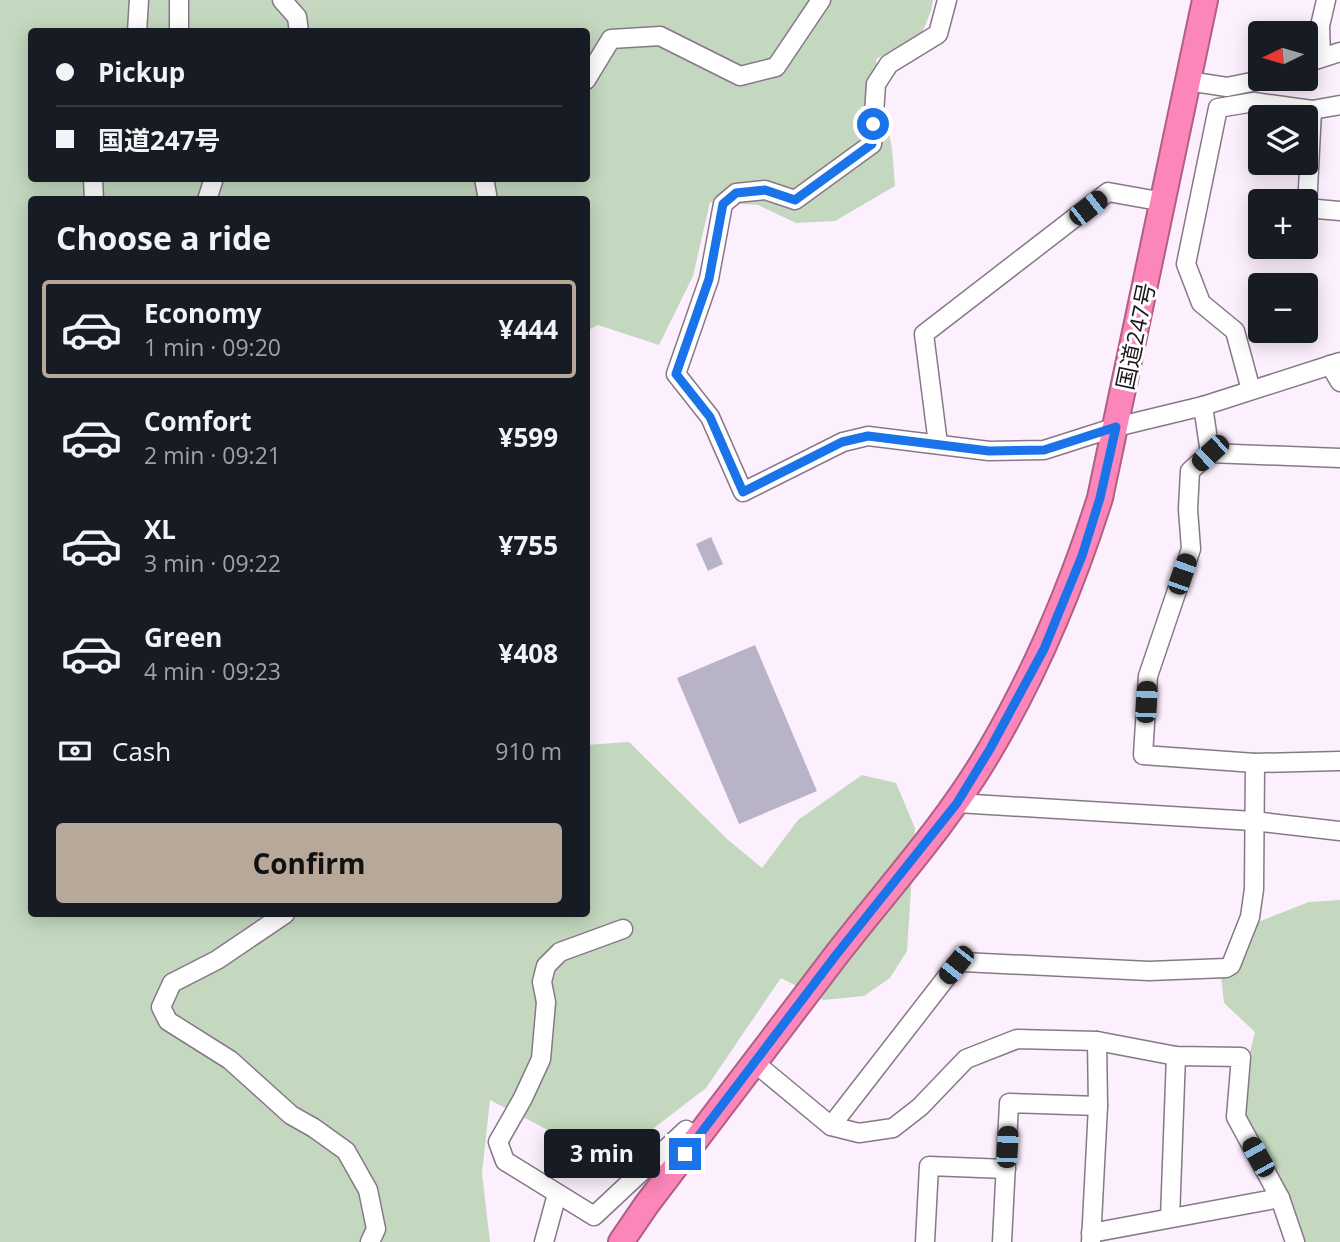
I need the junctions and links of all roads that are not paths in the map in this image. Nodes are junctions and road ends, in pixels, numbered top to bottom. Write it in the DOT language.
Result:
graph roads {
  1 [pos="139,0"];
  2 [pos="179,0"];
  3 [pos="282,0"];
  4 [pos="821,0"];
  5 [pos="947,0"];
  6 [pos="1205,0"];
  7 [pos="1326,0"];
  8 [pos="137,28"];
  9 [pos="179,28"];
  10 [pos="298,28"];
  11 [pos="1318,36"];
  12 [pos="1340,52"];
  13 [pos="1318,59"];
  14 [pos="590,73"];
  15 [pos="1188,81"];
  16 [pos="1248,83"];
  17 [pos="1276,105"];
  18 [pos="1340,105"];
  19 [pos="1318,109"];
  20 [pos="1164,202"];
  21 [pos="1318,209"];
  22 [pos="1340,211"];
  23 [pos="1335,364"];
  24 [pos="1340,382"];
  25 [pos="1251,390"];
  26 [pos="1203,406"];
  27 [pos="1116,427"];
  28 [pos="937,444"];
  29 [pos="1210,453"];
  30 [pos="1340,458"];
  31 [pos="1340,761"];
  32 [pos="1255,763"];
  33 [pos="957,803"];
  34 [pos="1253,821"];
  35 [pos="1340,825"];
  36 [pos="1316,829"];
  37 [pos="1340,833"];
  38 [pos="281,917"];
  39 [pos="623,929"];
  40 [pos="1097,1041"];
  41 [pos="1176,1056"];
  42 [pos="755,1063"];
  43 [pos="1098,1106"];
  44 [pos="831,1126"];
  45 [pos="698,1137"];
  46 [pos="1006,1169"];
  47 [pos="557,1194"];
  48 [pos="1280,1198"];
  49 [pos="1170,1218"];
  50 [pos="1091,1237"];
  51 [pos="370,1242"];
  52 [pos="544,1242"];
  53 [pos="621,1242"];
  54 [pos="925,1242"];
  55 [pos="1002,1242"];
  56 [pos="1295,1242"];
  1 -- 8 [label="street"];
  2 -- 9 [label="street"];
  3 -- 10 [label="street"];
  4 -- 14 [label="street"];
  5 -- 28 [label="street"];
  6 -- 15 [label="highway, 国道247号"];
  7 -- 11 [label="street"];
  12 -- 13 [label="street"];
  15 -- 16 [label="street"];
  15 -- 20 [label="highway, 国道247号"];
  17 -- 25 [label="street"];
  18 -- 19 [label="street"];
  20 -- 27 [label="highway, 国道247号"];
  20 -- 28 [label="street"];
  21 -- 22 [label="street"];
  23 -- 24 [label="street"];
  23 -- 25 [label="street"];
  25 -- 26 [label="street"];
  26 -- 27 [label="street"];
  26 -- 29 [label="street"];
  27 -- 28 [label="street"];
  27 -- 33 [label="highway, 国道247号"];
  29 -- 30 [label="street"];
  29 -- 32 [label="street"];
  31 -- 32 [label="street"];
  32 -- 34 [label="street"];
  33 -- 34 [label="street"];
  33 -- 42 [label="highway, 国道247号"];
  34 -- 36 [label="street"];
  34 -- 44 [label="street"];
  35 -- 36 [label="street"];
  36 -- 37 [label="street"];
  38 -- 51 [label="street"];
  39 -- 47 [label="street"];
  40 -- 41 [label="street"];
  40 -- 43 [label="street"];
  40 -- 44 [label="street"];
  41 -- 48 [label="street"];
  41 -- 49 [label="street"];
  42 -- 44 [label="street"];
  42 -- 45 [label="highway, 国道247号"];
  43 -- 46 [label="street"];
  43 -- 50 [label="street"];
  45 -- 47 [label="street"];
  45 -- 53 [label="highway, 国道247号"];
  46 -- 54 [label="street"];
  46 -- 55 [label="street"];
  47 -- 52 [label="street"];
  48 -- 49 [label="street"];
  48 -- 56 [label="street"];
  49 -- 50 [label="street"];
}
